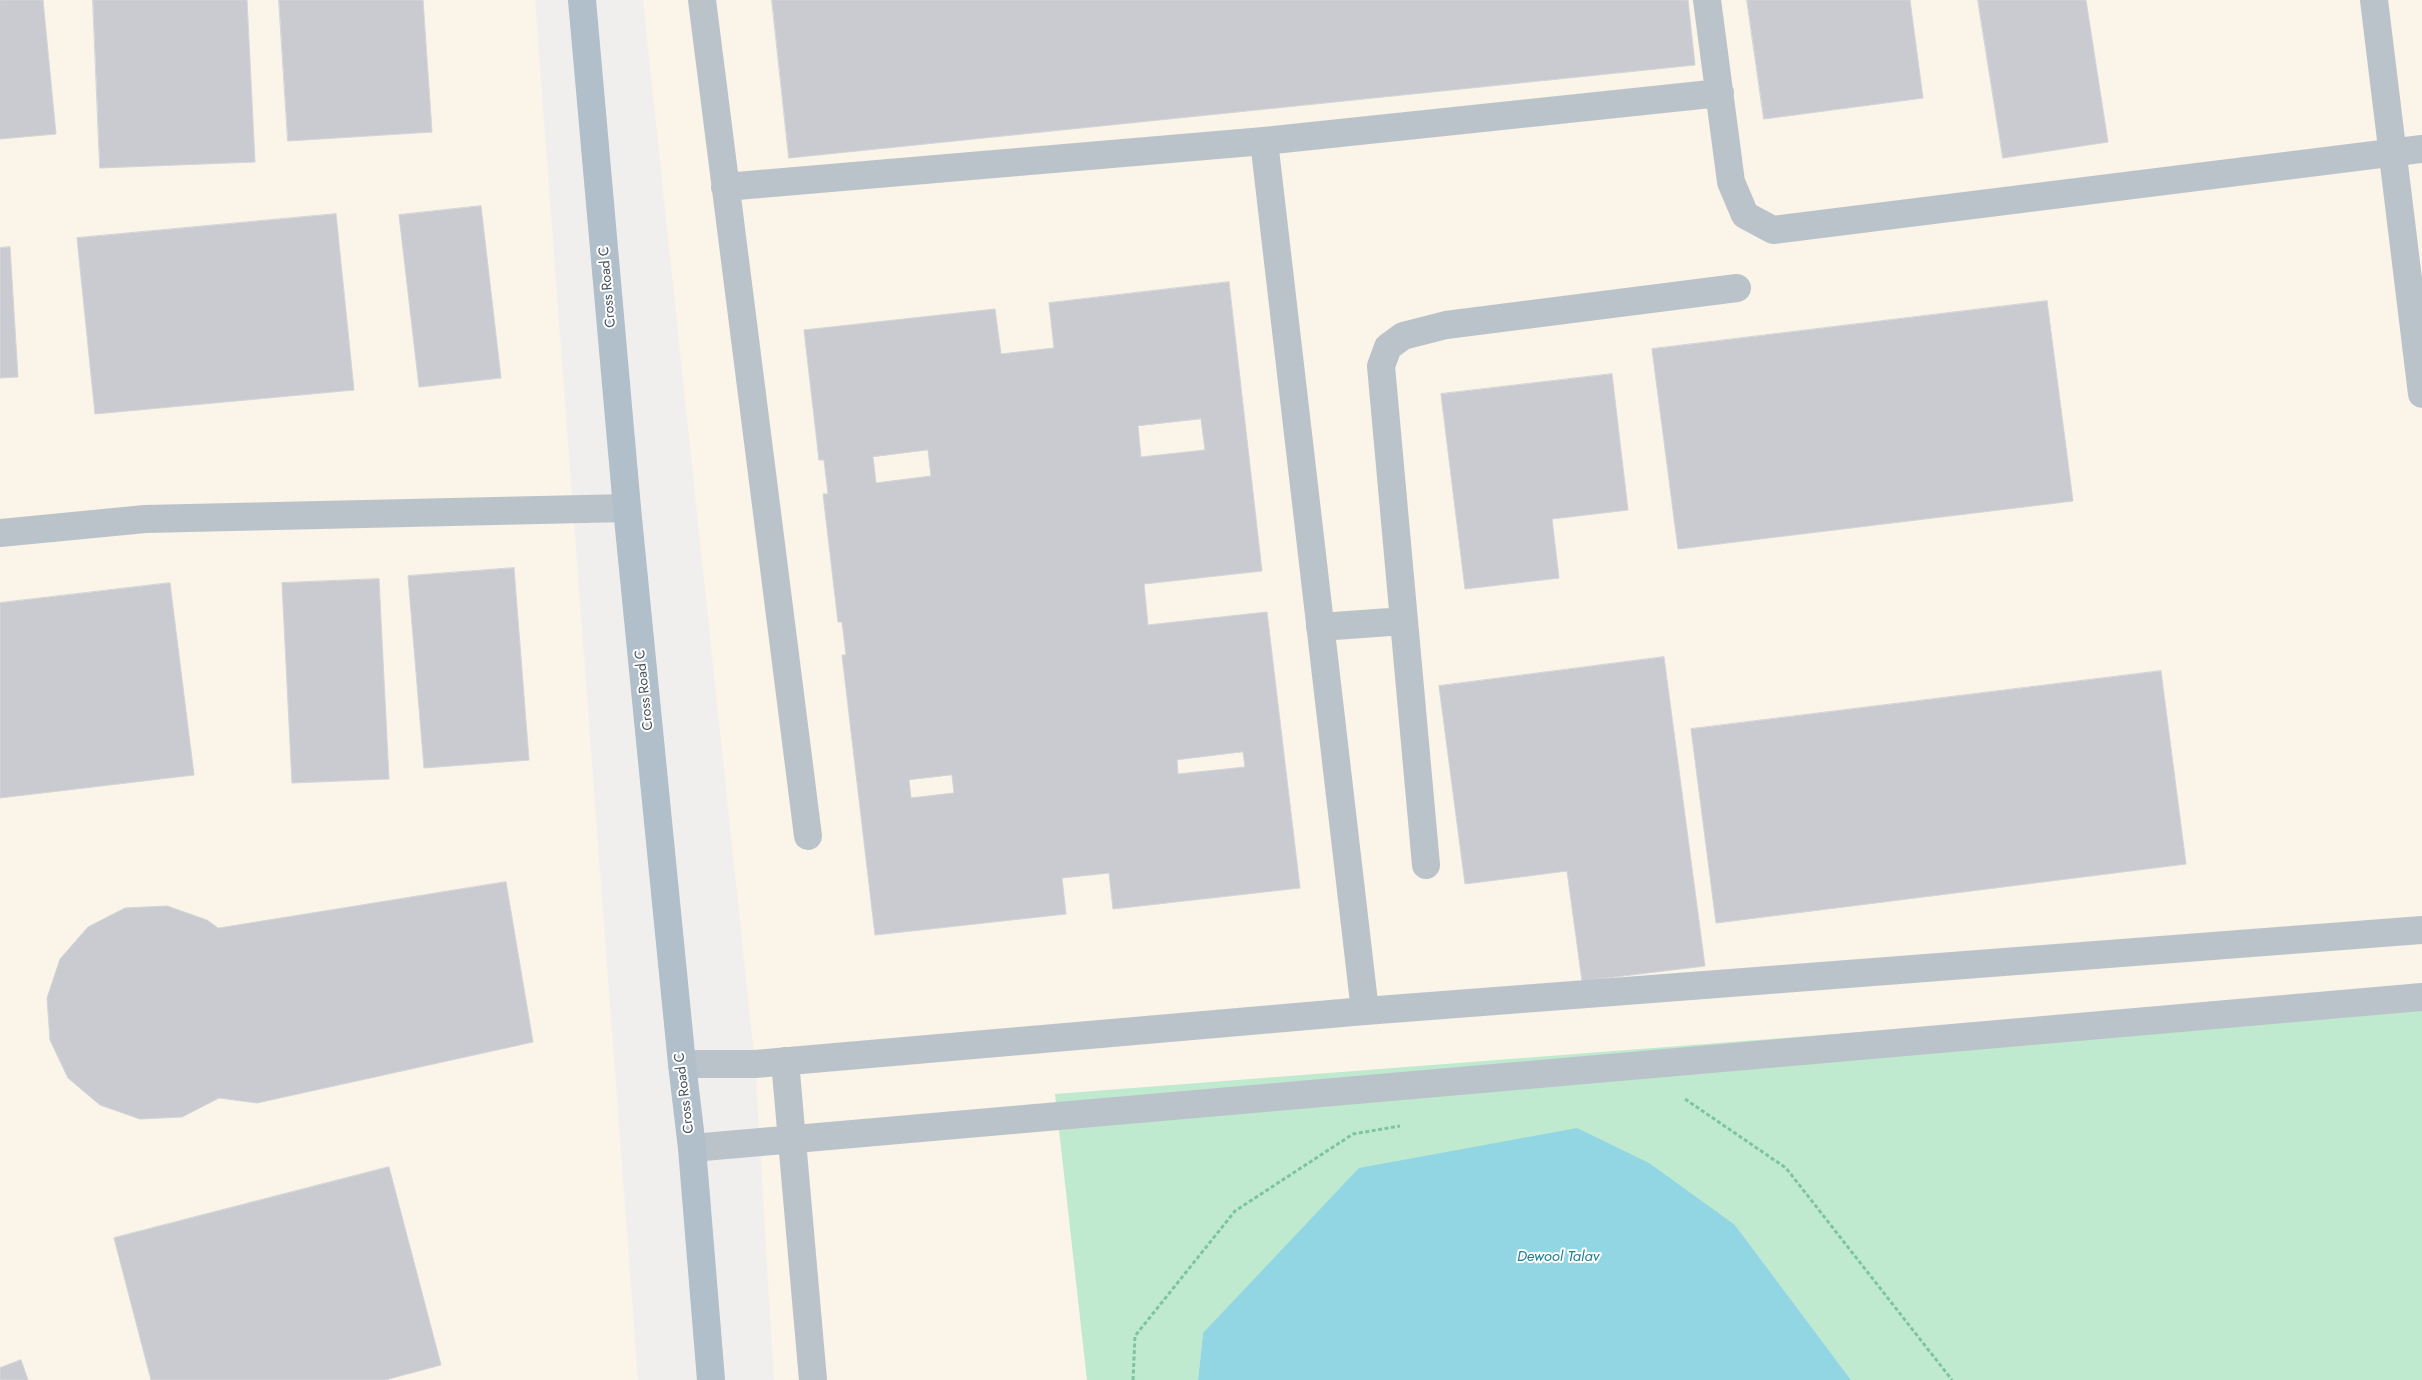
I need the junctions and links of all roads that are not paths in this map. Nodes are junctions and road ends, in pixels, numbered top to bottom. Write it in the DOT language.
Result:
graph roads {
  1 [pos="582,0"];
  2 [pos="702,0"];
  3 [pos="1707,0"];
  4 [pos="2374,0"];
  5 [pos="1720,93"];
  6 [pos="1264,141"];
  7 [pos="2422,150"];
  8 [pos="2394,154"];
  9 [pos="725,187"];
  10 [pos="1737,288"];
  11 [pos="2422,394"];
  12 [pos="627,508"];
  13 [pos="0,533"];
  14 [pos="1404,621"];
  15 [pos="1320,627"];
  16 [pos="808,836"];
  17 [pos="1426,865"];
  18 [pos="2422,930"];
  19 [pos="2422,997"];
  20 [pos="1365,1011"];
  21 [pos="785,1061"];
  22 [pos="682,1064"];
  23 [pos="792,1140"];
  24 [pos="692,1148"];
  25 [pos="711,1380"];
  26 [pos="813,1380"];
  1 -- 12 [label="main road, Cross Road C"];
  2 -- 9 [label="street"];
  3 -- 5 [label="street"];
  4 -- 8 [label="street"];
  5 -- 6 [label="street"];
  5 -- 8 [label="street"];
  6 -- 9 [label="street"];
  6 -- 15 [label="street"];
  7 -- 8 [label="street"];
  8 -- 11 [label="street"];
  9 -- 16 [label="street"];
  10 -- 14 [label="street"];
  12 -- 13 [label="street"];
  12 -- 22 [label="main road, Cross Road C"];
  14 -- 15 [label="street"];
  14 -- 17 [label="street"];
  15 -- 20 [label="street"];
  18 -- 20 [label="street"];
  19 -- 23 [label="street"];
  20 -- 21 [label="street"];
  21 -- 22 [label="street"];
  21 -- 23 [label="street"];
  22 -- 24 [label="main road, Cross Road C"];
  23 -- 24 [label="street"];
  23 -- 26 [label="street"];
  24 -- 25 [label="main road, Cross Road C"];
}
